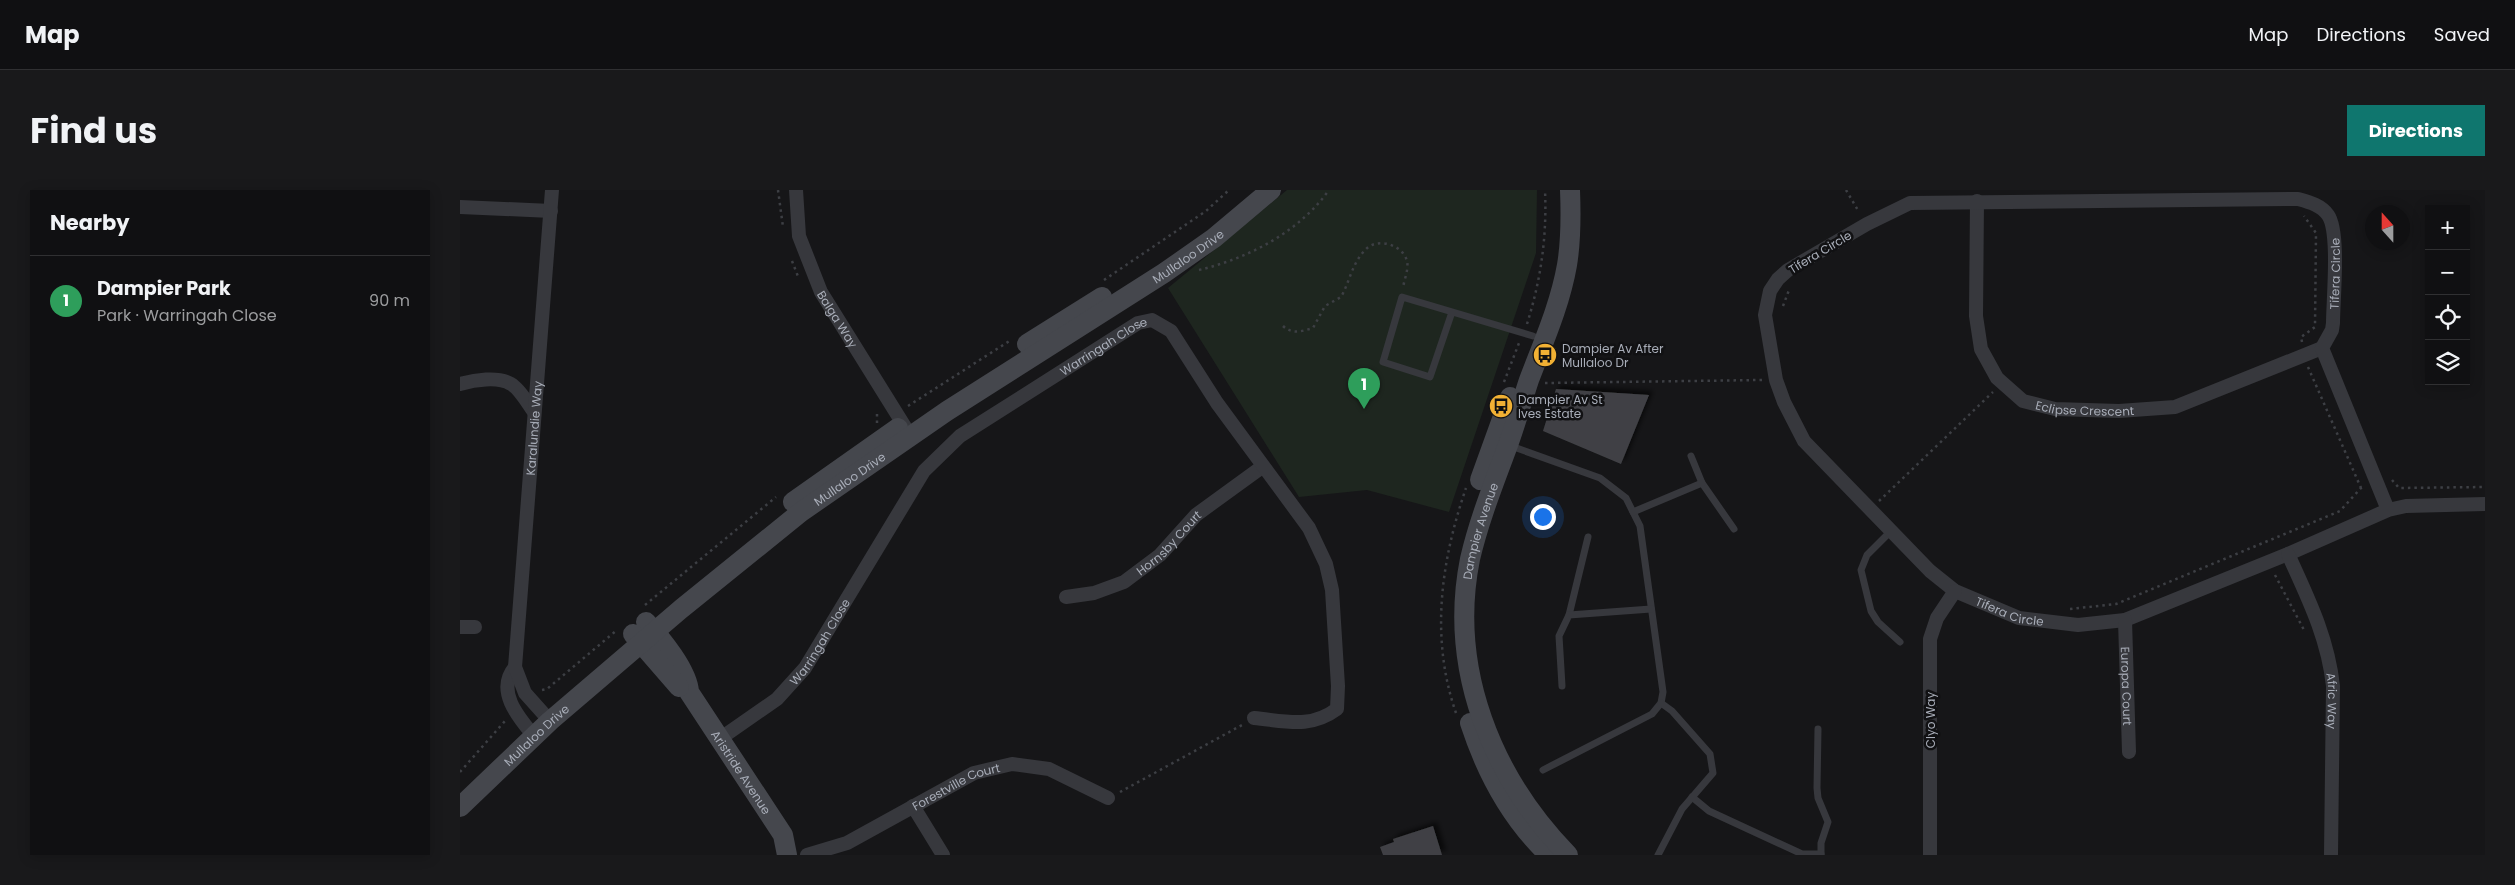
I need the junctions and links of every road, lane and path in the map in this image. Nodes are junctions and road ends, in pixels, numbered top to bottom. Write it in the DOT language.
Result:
graph roads {
  1 [pos="552,190"];
  2 [pos="796,190"];
  3 [pos="1252,190"];
  4 [pos="1271,190"];
  5 [pos="1329,190"];
  6 [pos="1558,190"];
  7 [pos="1570,190"];
  8 [pos="1846,190"];
  9 [pos="1977,201"];
  10 [pos="460,207"];
  11 [pos="550,211"];
  12 [pos="2303,214"];
  13 [pos="1867,224"];
  14 [pos="1194,271"];
  15 [pos="1792,282"];
  16 [pos="1402,297"];
  17 [pos="1782,308"];
  18 [pos="1452,312"];
  19 [pos="1283,326"];
  20 [pos="1533,336"];
  21 [pos="2322,348"];
  22 [pos="2305,355"];
  23 [pos="1776,380"];
  24 [pos="1535,383"];
  25 [pos="2002,383"];
  26 [pos="460,384"];
  27 [pos="534,412"];
  28 [pos="907,430"];
  29 [pos="1508,445"];
  30 [pos="1691,456"];
  31 [pos="1262,467"];
  32 [pos="2377,482"];
  33 [pos="1702,483"];
  34 [pos="2485,486"];
  35 [pos="2361,488"];
  36 [pos="2485,504"];
  37 [pos="2388,510"];
  38 [pos="1869,511"];
  39 [pos="1633,512"];
  40 [pos="1734,529"];
  41 [pos="1890,532"];
  42 [pos="1588,537"];
  43 [pos="2260,544"];
  44 [pos="2288,554"];
  45 [pos="2269,562"];
  46 [pos="1955,591"];
  47 [pos="1066,597"];
  48 [pos="1651,609"];
  49 [pos="2068,609"];
  50 [pos="1569,616"];
  51 [pos="2125,620"];
  52 [pos="460,627"];
  53 [pos="475,627"];
  54 [pos="2306,632"];
  55 [pos="644,633"];
  56 [pos="1900,642"];
  57 [pos="515,667"];
  58 [pos="1562,686"];
  59 [pos="1660,703"];
  60 [pos="545,717"];
  61 [pos="1254,718"];
  62 [pos="1818,729"];
  63 [pos="530,731"];
  64 [pos="721,738"];
  65 [pos="2129,752"];
  66 [pos="1542,770"];
  67 [pos="460,788"];
  68 [pos="1692,797"];
  69 [pos="1108,798"];
  70 [pos="913,806"];
  71 [pos="460,807"];
  72 [pos="1547,850"];
  73 [pos="1821,854"];
  74 [pos="788,855"];
  75 [pos="807,855"];
  76 [pos="943,855"];
  77 [pos="1568,855"];
  78 [pos="1658,855"];
  79 [pos="1930,855"];
  80 [pos="2331,855"];
  1 -- 11 [label="street, Karalundie Way"];
  2 -- 28 [label="street, Balga Way"];
  3 -- 28 [label="main road, Mullaloo Drive"];
  4 -- 28 [label="main road, Mullaloo Drive"];
  5 -- 14 [label="path"];
  6 -- 20 [label="main road, Dampier Avenue"];
  7 -- 29 [label="main road, Dampier Avenue"];
  8 -- 13 [label="path"];
  9 -- 13 [label="street, Tifera Circle"];
  9 -- 21 [label="street, Tifera Circle"];
  9 -- 25 [label="street, Eclipse Crescent"];
  10 -- 11 [label="street"];
  11 -- 27 [label="street, Karalundie Way"];
  12 -- 22 [label="path"];
  13 -- 23 [label="street, Tifera Circle"];
  15 -- 17 [label="path"];
  16 -- 18 [label="lane"];
  16 -- 18 [label="lane"];
  16 -- 19 [label="path"];
  18 -- 20 [label="lane"];
  20 -- 72 [label="main road, Dampier Avenue"];
  21 -- 22 [label="street, Eclipse Crescent"];
  21 -- 32 [label="street"];
  22 -- 25 [label="street, Eclipse Crescent"];
  22 -- 35 [label="path"];
  23 -- 24 [label="path"];
  23 -- 38 [label="street, Tifera Circle"];
  25 -- 38 [label="path"];
  26 -- 27 [label="street"];
  27 -- 57 [label="street, Karalundie Way"];
  28 -- 55 [label="main road, Mullaloo Drive"];
  29 -- 39 [label="lane"];
  29 -- 72 [label="main road, Dampier Avenue"];
  30 -- 33 [label="lane"];
  31 -- 47 [label="street, Hornsby Court"];
  31 -- 61 [label="street, Warringah Close"];
  31 -- 64 [label="street, Warringah Close"];
  32 -- 34 [label="path"];
  32 -- 35 [label="path"];
  32 -- 37 [label="street"];
  33 -- 39 [label="lane"];
  33 -- 40 [label="lane"];
  35 -- 43 [label="path"];
  36 -- 37 [label="street, Tifera Circle"];
  37 -- 44 [label="street, Tifera Circle"];
  38 -- 41 [label="street, Tifera Circle"];
  39 -- 48 [label="lane"];
  41 -- 46 [label="street, Tifera Circle"];
  41 -- 56 [label="lane"];
  42 -- 50 [label="lane"];
  43 -- 45 [label="path"];
  43 -- 49 [label="path"];
  44 -- 45 [label="street, Tifera Circle"];
  44 -- 80 [label="street, Afric Way"];
  45 -- 51 [label="street, Tifera Circle"];
  45 -- 54 [label="path"];
  46 -- 51 [label="street, Tifera Circle"];
  46 -- 79 [label="street, Clyo Way"];
  48 -- 50 [label="lane"];
  48 -- 59 [label="lane"];
  50 -- 58 [label="lane"];
  51 -- 65 [label="street, Europa Court"];
  52 -- 53 [label="street"];
  55 -- 60 [label="main road, Mullaloo Drive"];
  55 -- 64 [label="main road, Aristride Avenue"];
  57 -- 60 [label="street, Karalundie Way"];
  57 -- 63 [label="street, Karalundie Way"];
  59 -- 66 [label="lane"];
  59 -- 68 [label="lane"];
  60 -- 63 [label="main road, Mullaloo Drive"];
  61 -- 69 [label="path"];
  62 -- 73 [label="lane"];
  63 -- 67 [label="main road, Mullaloo Drive"];
  63 -- 71 [label="main road, Mullaloo Drive"];
  64 -- 74 [label="main road, Aristride Avenue"];
  68 -- 73 [label="lane"];
  68 -- 78 [label="lane"];
  69 -- 70 [label="street, Forestville Court"];
  70 -- 75 [label="street, Forestville Court"];
  70 -- 76 [label="street"];
  72 -- 77 [label="main road, Dampier Avenue"];
}
